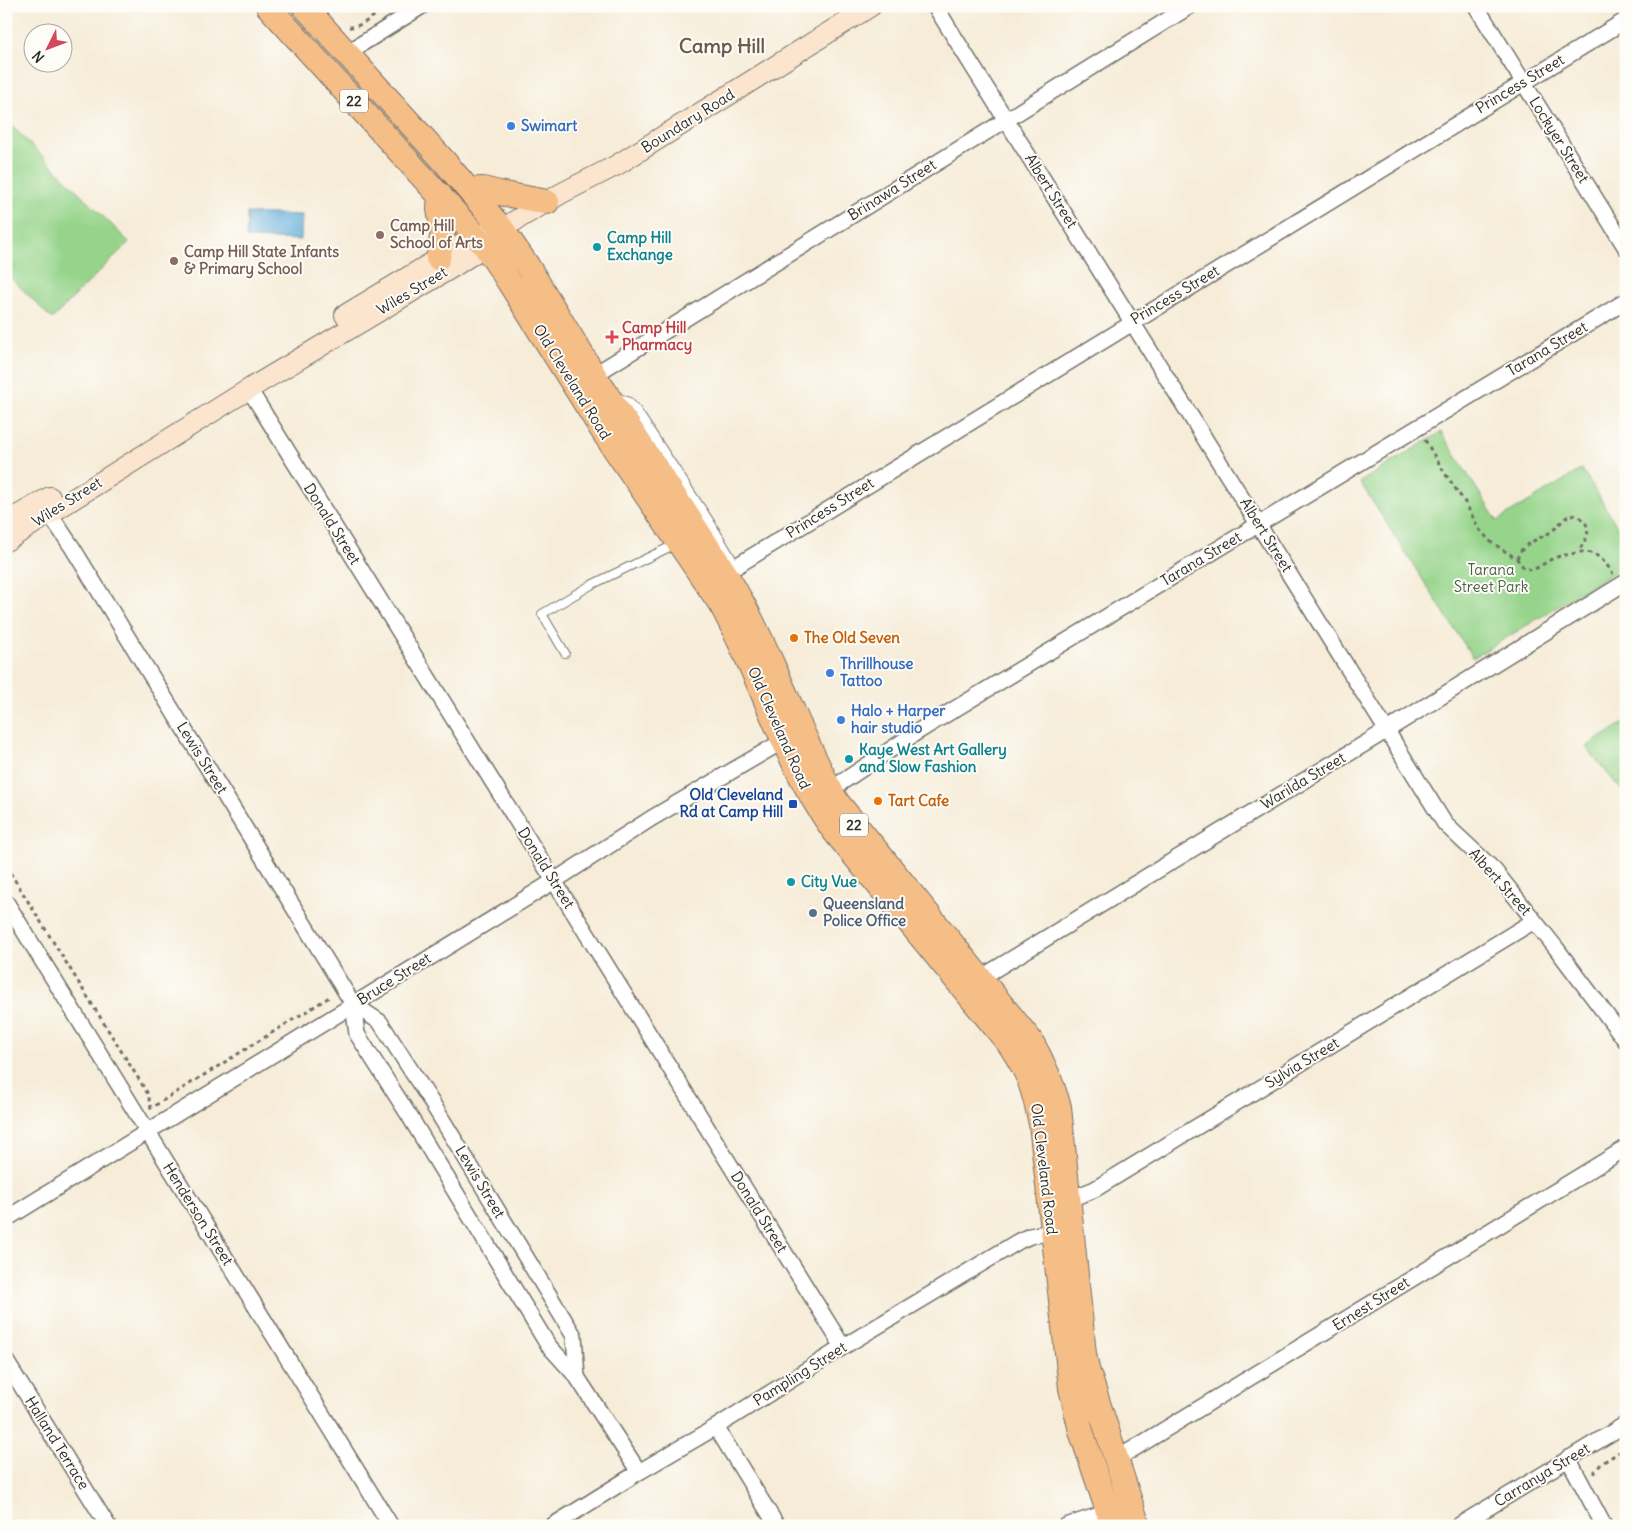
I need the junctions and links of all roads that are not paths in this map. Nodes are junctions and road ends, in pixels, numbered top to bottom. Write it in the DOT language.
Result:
graph roads {
  1 [pos="268,6"];
  2 [pos="304,6"];
  3 [pos="422,6"];
  4 [pos="871,6"];
  5 [pos="935,6"];
  6 [pos="1190,6"];
  7 [pos="1476,6"];
  8 [pos="1626,20"];
  9 [pos="347,53"];
  10 [pos="1523,83"];
  11 [pos="1006,120"];
  12 [pos="469,190"];
  13 [pos="440,195"];
  14 [pos="547,202"];
  15 [pos="502,229"];
  16 [pos="480,241"];
  17 [pos="1626,248"];
  18 [pos="438,258"];
  19 [pos="1626,301"];
  20 [pos="1133,321"];
  21 [pos="600,384"];
  22 [pos="249,389"];
  23 [pos="49,513"];
  24 [pos="6,522"];
  25 [pos="1259,524"];
  26 [pos="6,541"];
  27 [pos="680,542"];
  28 [pos="730,569"];
  29 [pos="1623,583"];
  30 [pos="565,654"];
  31 [pos="1387,730"];
  32 [pos="783,741"];
  33 [pos="830,790"];
  34 [pos="554,881"];
  35 [pos="6,902"];
  36 [pos="1534,921"];
  37 [pos="979,979"];
  38 [pos="353,1004"];
  39 [pos="1626,1041"];
  40 [pos="148,1132"];
  41 [pos="1626,1148"];
  42 [pos="1068,1200"];
  43 [pos="6,1219"];
  44 [pos="1052,1232"];
  45 [pos="843,1347"];
  46 [pos="6,1361"];
  47 [pos="577,1377"];
  48 [pos="1626,1424"];
  49 [pos="716,1427"];
  50 [pos="1568,1458"];
  51 [pos="1115,1460"];
  52 [pos="639,1472"];
  53 [pos="1134,1516"];
  54 [pos="1111,1519"];
  55 [pos="108,1526"];
  56 [pos="391,1526"];
  57 [pos="552,1526"];
  58 [pos="777,1526"];
  59 [pos="1066,1526"];
  60 [pos="1458,1526"];
  61 [pos="1604,1526"];
  1 -- 13 [label="highway, Old Cleveland Road / 22"];
  2 -- 9 [label="highway, Old Cleveland Road / 22"];
  3 -- 9 [label="street"];
  4 -- 14 [label="main road, Boundary Road"];
  5 -- 11 [label="street, Albert Street"];
  6 -- 11 [label="street, Brinawa Street"];
  7 -- 10 [label="street, Lockyer Street"];
  8 -- 10 [label="street, Princess Street"];
  9 -- 12 [label="highway, Old Cleveland Road / 22"];
  10 -- 17 [label="street, Lockyer Street"];
  10 -- 20 [label="street, Princess Street"];
  11 -- 20 [label="street, Albert Street"];
  11 -- 21 [label="street, Brinawa Street"];
  12 -- 14 [label="highway"];
  12 -- 15 [label="highway, Old Cleveland Road / 22"];
  13 -- 16 [label="highway, Old Cleveland Road / 22"];
  13 -- 18 [label="highway"];
  14 -- 15 [label="main road, Boundary Road"];
  15 -- 16 [label="main road, Wiles Street"];
  15 -- 21 [label="highway, Old Cleveland Road / 22"];
  16 -- 18 [label="main road, Wiles Street"];
  16 -- 22 [label="main road, Wiles Street"];
  16 -- 27 [label="highway, Old Cleveland Road / 22"];
  18 -- 24 [label="main road, Wiles Street"];
  19 -- 25 [label="street, Tarana Street"];
  20 -- 25 [label="street, Albert Street"];
  20 -- 28 [label="street, Princess Street"];
  21 -- 28 [label="highway, Old Cleveland Road / 22"];
  22 -- 23 [label="main road, Wiles Street"];
  22 -- 34 [label="street, Donald Street"];
  23 -- 26 [label="main road, Wiles Street"];
  23 -- 38 [label="street, Lewis Street"];
  25 -- 31 [label="street, Albert Street"];
  25 -- 33 [label="street, Tarana Street"];
  27 -- 30 [label="lane"];
  27 -- 32 [label="highway, Old Cleveland Road / 22"];
  28 -- 33 [label="highway, Old Cleveland Road / 22"];
  29 -- 31 [label="street, Warilda Street"];
  31 -- 36 [label="street, Albert Street"];
  31 -- 37 [label="street, Warilda Street"];
  32 -- 34 [label="street, Bruce Street"];
  32 -- 44 [label="highway, Old Cleveland Road / 22"];
  33 -- 37 [label="highway, Old Cleveland Road / 22"];
  34 -- 38 [label="street, Bruce Street"];
  34 -- 45 [label="street, Donald Street"];
  35 -- 40 [label="street, Henderson Street"];
  36 -- 39 [label="street, Albert Street"];
  36 -- 42 [label="street, Sylvia Street"];
  37 -- 42 [label="highway, Old Cleveland Road / 22"];
  38 -- 40 [label="street, Bruce Street"];
  38 -- 47 [label="street, Lewis Street"];
  38 -- 47 [label="street, Lewis Street"];
  40 -- 43 [label="street, Bruce Street"];
  40 -- 56 [label="street, Henderson Street"];
  41 -- 51 [label="street, Ernest Street"];
  42 -- 51 [label="highway, Old Cleveland Road / 22"];
  44 -- 45 [label="street, Pampling Street"];
  44 -- 54 [label="highway, Old Cleveland Road / 22"];
  45 -- 49 [label="street, Pampling Street"];
  46 -- 55 [label="street, Halland Terrace"];
  47 -- 52 [label="street, Lewis Street"];
  48 -- 50 [label="street, Carranya Street"];
  49 -- 52 [label="street, Pampling Street"];
  49 -- 58 [label="street"];
  50 -- 60 [label="street, Carranya Street"];
  50 -- 61 [label="street"];
  51 -- 53 [label="highway, Old Cleveland Road / 22"];
  52 -- 57 [label="street, Pampling Street"];
  53 -- 54 [label="street"];
  54 -- 59 [label="street"];
}
